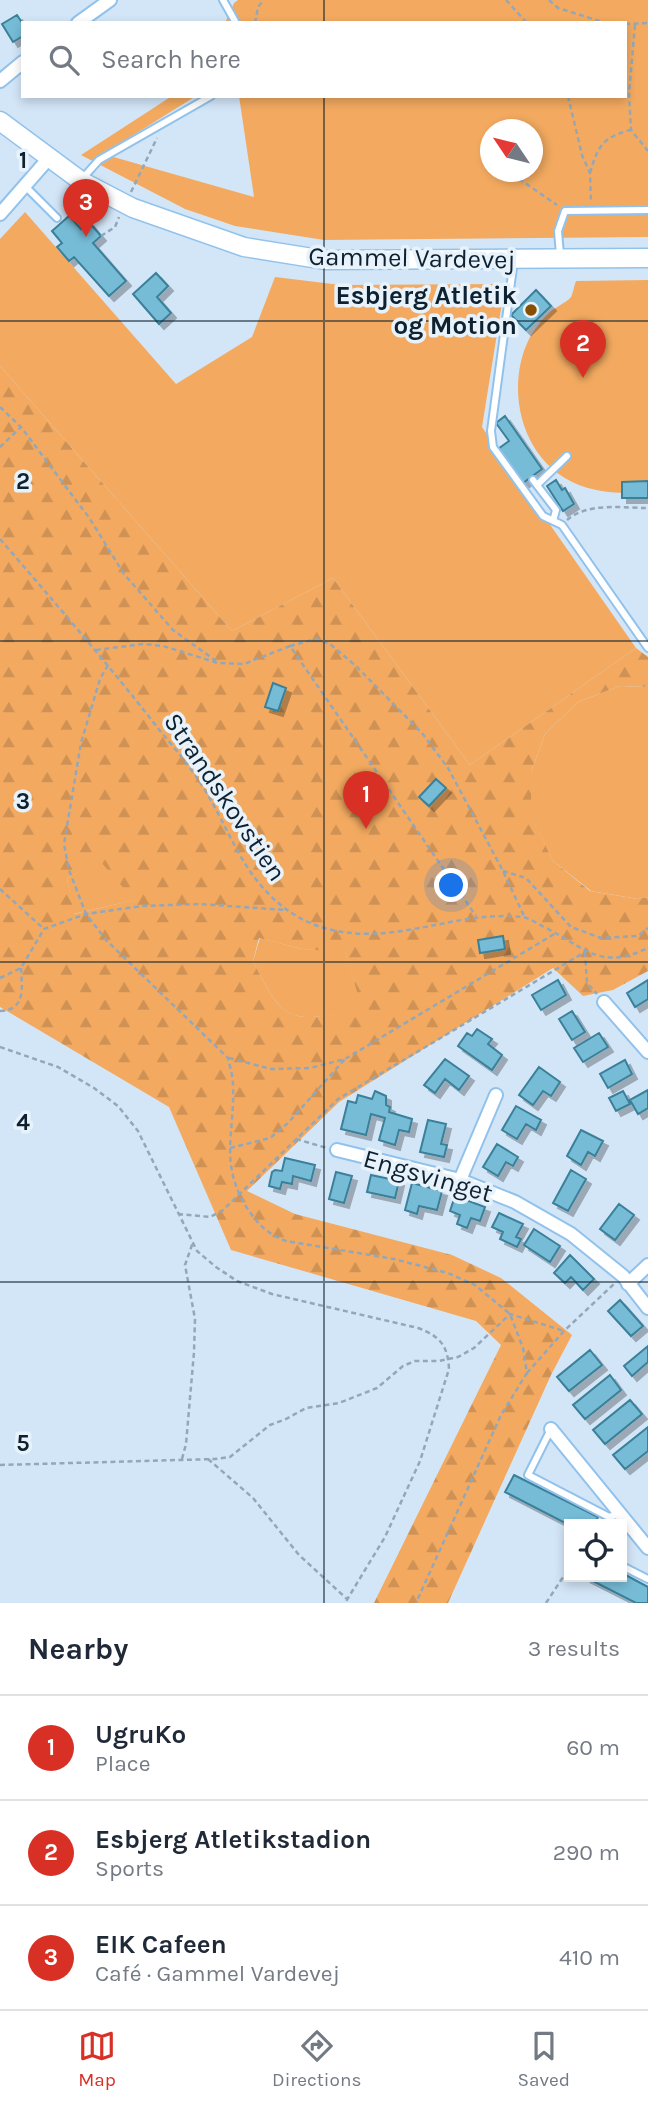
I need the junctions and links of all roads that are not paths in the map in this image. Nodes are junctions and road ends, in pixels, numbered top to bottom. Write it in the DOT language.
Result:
graph roads {
  1 [pos="110,0"];
  2 [pos="223,0"];
  3 [pos="81,21"];
  4 [pos="235,21"];
  5 [pos="21,64"];
  6 [pos="0,81"];
  7 [pos="208,98"];
  8 [pos="0,121"];
  9 [pos="49,159"];
  10 [pos="81,181"];
  11 [pos="25,186"];
  12 [pos="648,210"];
  13 [pos="0,214"];
  14 [pos="57,218"];
  15 [pos="648,258"];
  16 [pos="560,259"];
  17 [pos="514,260"];
  18 [pos="567,456"];
  19 [pos="553,521"];
  20 [pos="648,649"];
  21 [pos="604,1002"];
  22 [pos="648,1052"];
  23 [pos="496,1095"];
  24 [pos="337,1150"];
  25 [pos="460,1180"];
  26 [pos="648,1265"];
  27 [pos="625,1280"];
  28 [pos="648,1308"];
  29 [pos="551,1429"];
  30 [pos="615,1516"];
  31 [pos="611,1519"];
  32 [pos="648,1548"];
  33 [pos="627,1568"];
  34 [pos="648,1579"];
  1 -- 3 [label="street"];
  2 -- 4 [label="lane"];
  5 -- 6 [label="street"];
  7 -- 10 [label="lane"];
  8 -- 9 [label="street, Gammel Vardevej"];
  9 -- 10 [label="street, Gammel Vardevej"];
  9 -- 11 [label="street"];
  10 -- 17 [label="street, Gammel Vardevej"];
  11 -- 13 [label="street"];
  11 -- 14 [label="lane"];
  12 -- 16 [label="lane"];
  15 -- 16 [label="street, Gammel Vardevej"];
  16 -- 17 [label="street, Gammel Vardevej"];
  17 -- 19 [label="lane"];
  18 -- 19 [label="lane"];
  19 -- 20 [label="lane"];
  21 -- 22 [label="street"];
  23 -- 25 [label="street"];
  24 -- 25 [label="street, Engsvinget"];
  25 -- 27 [label="street, Engsvinget"];
  26 -- 27 [label="street"];
  27 -- 28 [label="street, Engsvinget"];
  29 -- 30 [label="street"];
  29 -- 30 [label="lane"];
  30 -- 31 [label="lane"];
  30 -- 32 [label="street"];
  33 -- 34 [label="lane"];
}
